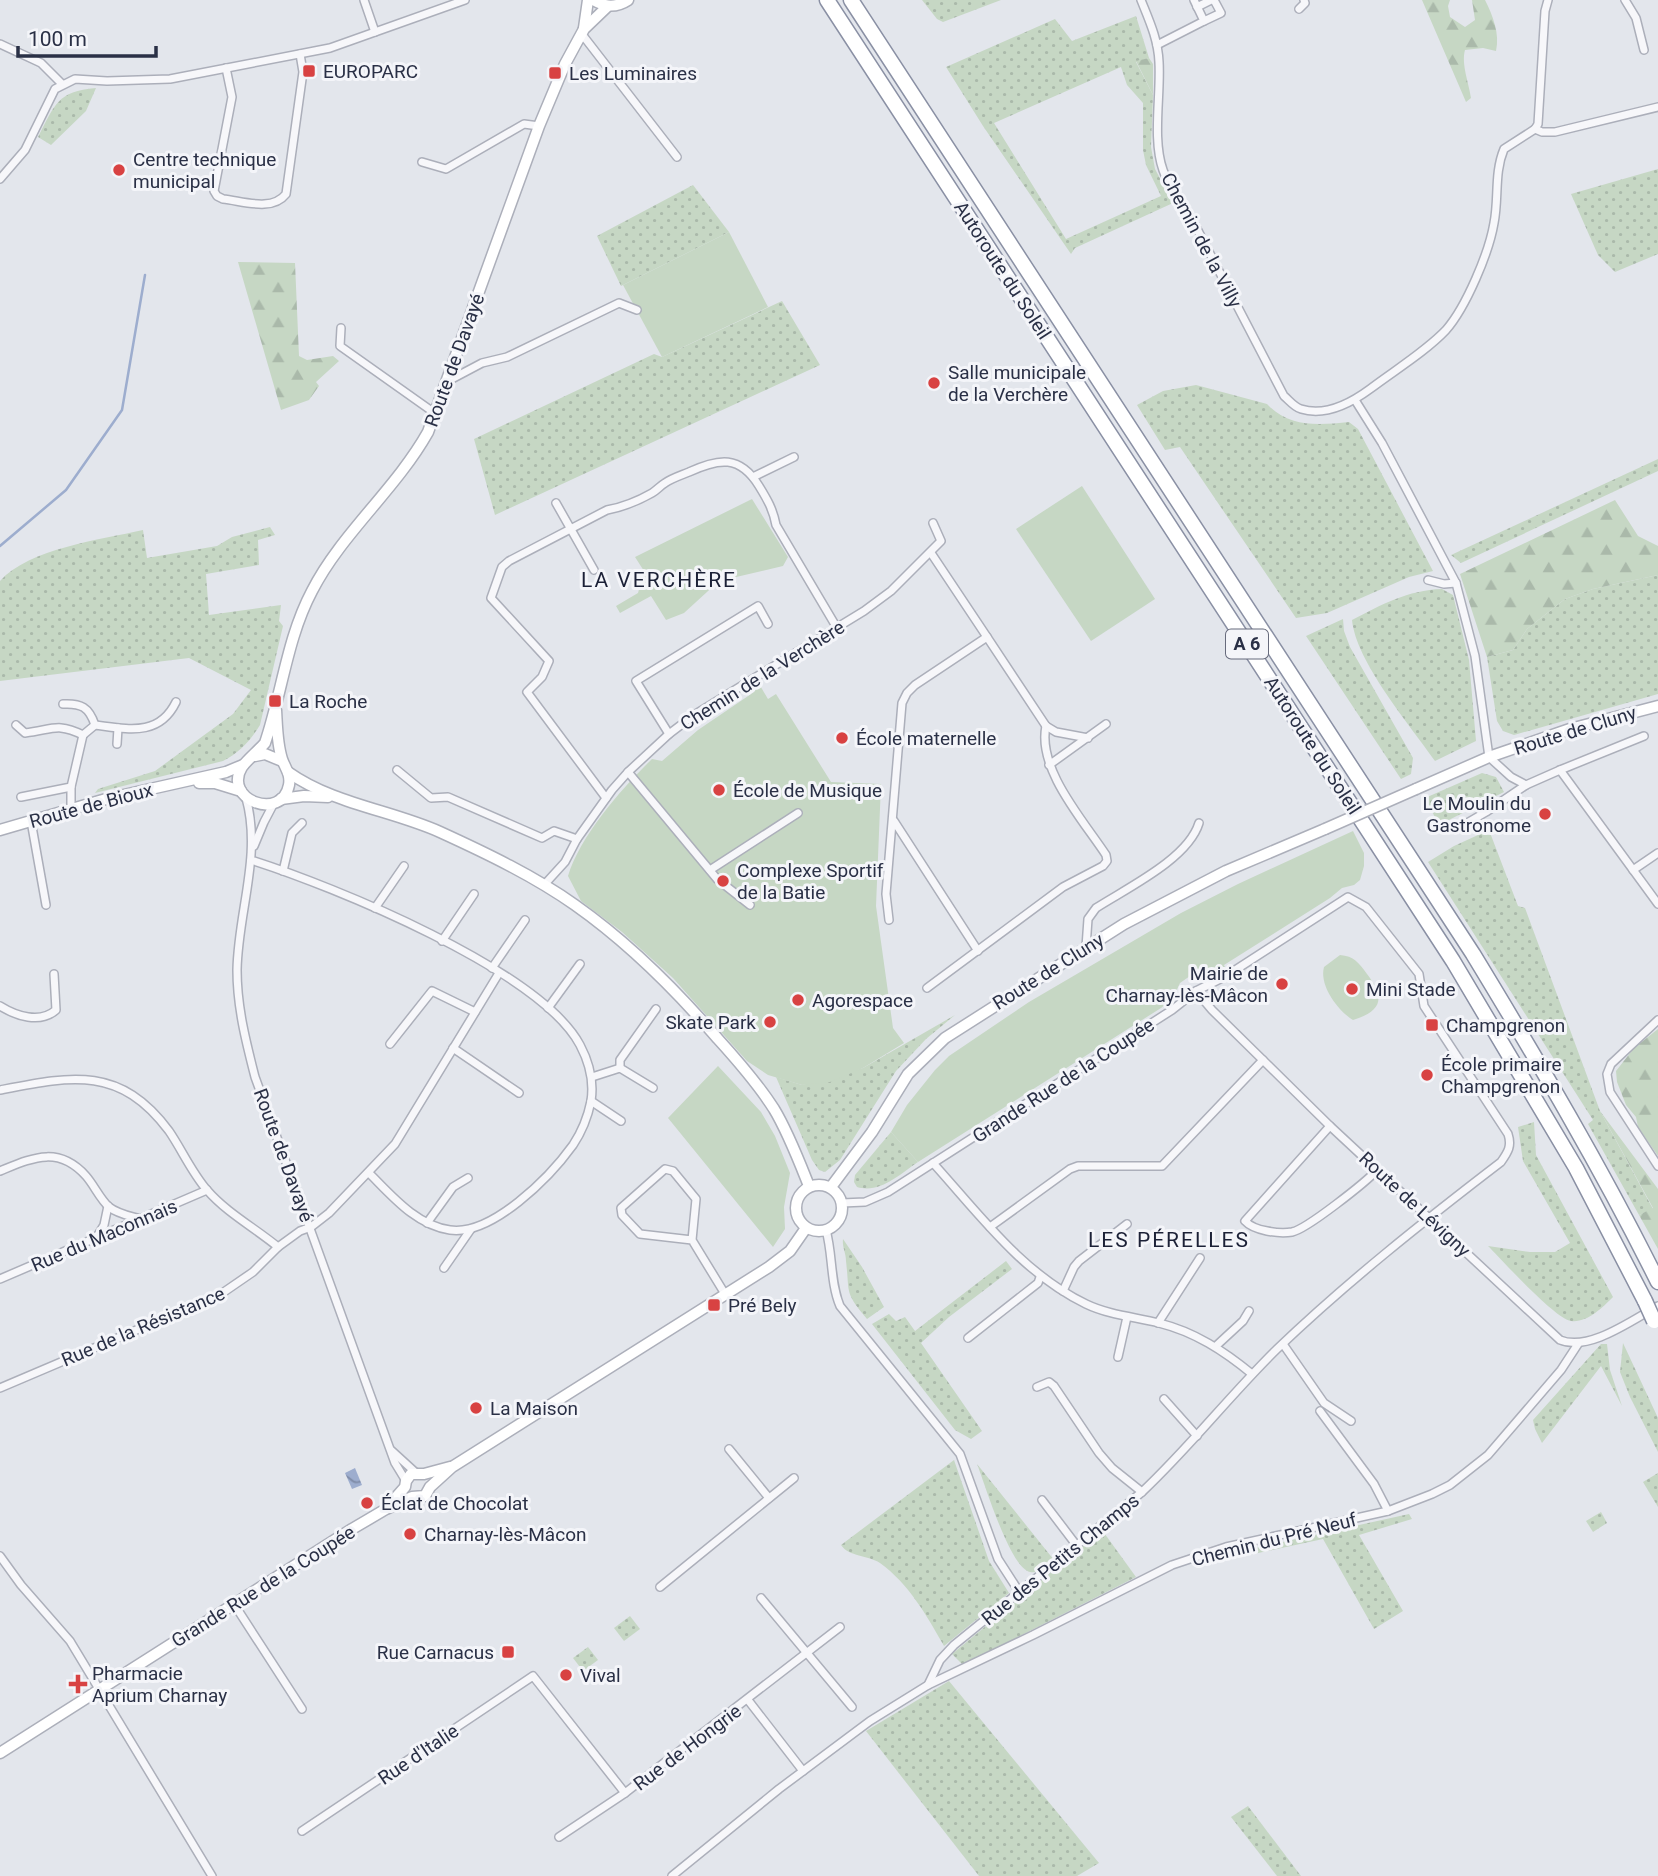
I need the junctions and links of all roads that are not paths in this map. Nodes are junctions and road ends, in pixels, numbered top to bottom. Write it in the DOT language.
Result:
graph roads {
  1 [pos="363,0"];
  2 [pos="465,0"];
  3 [pos="590,0"];
  4 [pos="628,0"];
  5 [pos="827,0"];
  6 [pos="851,0"];
  7 [pos="1141,0"];
  8 [pos="1213,0"];
  9 [pos="1304,0"];
  10 [pos="1548,0"];
  11 [pos="1625,0"];
  12 [pos="1195,4"];
  13 [pos="608,6"];
  14 [pos="1299,9"];
  15 [pos="1204,21"];
  16 [pos="582,31"];
  17 [pos="375,32"];
  18 [pos="0,44"];
  19 [pos="1157,45"];
  20 [pos="1644,50"];
  21 [pos="300,54"];
  22 [pos="226,68"];
  23 [pos="62,83"];
  24 [pos="1658,107"];
  25 [pos="540,126"];
  26 [pos="1535,129"];
  27 [pos="677,157"];
  28 [pos="422,162"];
  29 [pos="0,179"];
  30 [pos="637,310"];
  31 [pos="341,328"];
  32 [pos="448,382"];
  33 [pos="1355,400"];
  34 [pos="436,414"];
  35 [pos="794,457"];
  36 [pos="753,477"];
  37 [pos="556,503"];
  38 [pos="933,523"];
  39 [pos="571,529"];
  40 [pos="932,552"];
  41 [pos="594,570"];
  42 [pos="1428,580"];
  43 [pos="1456,583"];
  44 [pos="768,624"];
  45 [pos="837,628"];
  46 [pos="987,637"];
  47 [pos="176,702"];
  48 [pos="63,704"];
  49 [pos="1658,706"];
  50 [pos="276,710"];
  51 [pos="1106,724"];
  52 [pos="16,725"];
  53 [pos="95,725"];
  54 [pos="1046,726"];
  55 [pos="118,728"];
  56 [pos="669,734"];
  57 [pos="83,735"];
  58 [pos="1644,736"];
  59 [pos="1087,738"];
  60 [pos="117,744"];
  61 [pos="255,756"];
  62 [pos="1489,757"];
  63 [pos="282,761"];
  64 [pos="243,765"];
  65 [pos="1049,765"];
  66 [pos="397,770"];
  67 [pos="1560,770"];
  68 [pos="288,772"];
  69 [pos="628,772"];
  70 [pos="183,783"];
  71 [pos="1526,785"];
  72 [pos="71,786"];
  73 [pos="244,794"];
  74 [pos="21,797"];
  75 [pos="338,798"];
  76 [pos="606,799"];
  77 [pos="277,801"];
  78 [pos="71,809"];
  79 [pos="798,813"];
  80 [pos="893,820"];
  81 [pos="31,821"];
  82 [pos="1199,822"];
  83 [pos="302,823"];
  84 [pos="0,830"];
  85 [pos="1455,830"];
  86 [pos="578,839"];
  87 [pos="253,850"];
  88 [pos="1658,853"];
  89 [pos="251,860"];
  90 [pos="404,866"];
  91 [pos="710,870"];
  92 [pos="1633,870"];
  93 [pos="283,871"];
  94 [pos="544,885"];
  95 [pos="474,894"];
  96 [pos="1348,897"];
  97 [pos="1658,904"];
  98 [pos="46,905"];
  99 [pos="750,905"];
  100 [pos="375,908"];
  101 [pos="526,919"];
  102 [pos="889,920"];
  103 [pos="442,941"];
  104 [pos="1086,947"];
  105 [pos="978,951"];
  106 [pos="580,964"];
  107 [pos="496,971"];
  108 [pos="54,974"];
  109 [pos="928,988"];
  110 [pos="1196,991"];
  111 [pos="0,1006"];
  112 [pos="548,1008"];
  113 [pos="656,1009"];
  114 [pos="475,1012"];
  115 [pos="1658,1020"];
  116 [pos="390,1044"];
  117 [pos="453,1048"];
  118 [pos="1262,1060"];
  119 [pos="620,1068"];
  120 [pos="592,1077"];
  121 [pos="653,1088"];
  122 [pos="0,1090"];
  123 [pos="519,1093"];
  124 [pos="591,1101"];
  125 [pos="621,1121"];
  126 [pos="1330,1126"];
  127 [pos="933,1163"];
  128 [pos="1658,1166"];
  129 [pos="1377,1170"];
  130 [pos="0,1171"];
  131 [pos="369,1173"];
  132 [pos="468,1178"];
  133 [pos="809,1186"];
  134 [pos="831,1187"];
  135 [pos="207,1190"];
  136 [pos="842,1203"];
  137 [pos="108,1206"];
  138 [pos="1430,1217"];
  139 [pos="140,1219"];
  140 [pos="427,1223"];
  141 [pos="1127,1224"];
  142 [pos="311,1227"];
  143 [pos="990,1227"];
  144 [pos="806,1228"];
  145 [pos="471,1229"];
  146 [pos="826,1230"];
  147 [pos="96,1238"];
  148 [pos="692,1240"];
  149 [pos="278,1247"];
  150 [pos="1200,1258"];
  151 [pos="444,1268"];
  152 [pos="1040,1277"];
  153 [pos="0,1279"];
  154 [pos="1658,1282"];
  155 [pos="1063,1291"];
  156 [pos="725,1294"];
  157 [pos="1651,1303"];
  158 [pos="1249,1311"];
  159 [pos="1128,1317"];
  160 [pos="1158,1323"];
  161 [pos="1656,1325"];
  162 [pos="968,1338"];
  163 [pos="1283,1344"];
  164 [pos="1578,1344"];
  165 [pos="1216,1346"];
  166 [pos="1118,1357"];
  167 [pos="1252,1374"];
  168 [pos="1037,1387"];
  169 [pos="0,1388"];
  170 [pos="1164,1399"];
  171 [pos="1321,1410"];
  172 [pos="1351,1421"];
  173 [pos="1197,1436"];
  174 [pos="729,1449"];
  175 [pos="392,1450"];
  176 [pos="452,1467"];
  177 [pos="419,1473"];
  178 [pos="794,1478"];
  179 [pos="430,1487"];
  180 [pos="408,1488"];
  181 [pos="1142,1492"];
  182 [pos="769,1498"];
  183 [pos="1042,1500"];
  184 [pos="1388,1511"];
  185 [pos="1077,1546"];
  186 [pos="0,1556"];
  187 [pos="660,1587"];
  188 [pos="1020,1592"];
  189 [pos="761,1598"];
  190 [pos="234,1605"];
  191 [pos="840,1627"];
  192 [pos="806,1653"];
  193 [pos="928,1685"];
  194 [pos="101,1689"];
  195 [pos="748,1700"];
  196 [pos="852,1707"];
  197 [pos="302,1709"];
  198 [pos="0,1753"];
  199 [pos="803,1771"];
  200 [pos="625,1793"];
  201 [pos="302,1831"];
  202 [pos="559,1837"];
  203 [pos="212,1876"];
  204 [pos="672,1876"];
  1 -- 17 [label="street"];
  2 -- 17 [label="street"];
  3 -- 13 [label="main road"];
  3 -- 16 [label="main road, Route de Davayé"];
  4 -- 13 [label="main road"];
  5 -- 157 [label="highway, Autoroute du Soleil / A 6"];
  6 -- 154 [label="highway, Autoroute du Soleil / A 6"];
  7 -- 19 [label="street, Chemin de la Villy"];
  8 -- 12 [label="street"];
  8 -- 15 [label="street"];
  9 -- 14 [label="street"];
  10 -- 26 [label="street"];
  11 -- 20 [label="street"];
  12 -- 15 [label="street"];
  13 -- 16 [label="main road, Route de Davayé"];
  15 -- 19 [label="street"];
  16 -- 25 [label="main road, Route de Davayé"];
  16 -- 27 [label="street"];
  17 -- 21 [label="street"];
  18 -- 23 [label="street"];
  19 -- 33 [label="street, Chemin de la Villy"];
  21 -- 22 [label="street"];
  21 -- 22 [label="street"];
  22 -- 23 [label="street"];
  23 -- 29 [label="street"];
  24 -- 26 [label="street"];
  25 -- 28 [label="street"];
  25 -- 32 [label="main road, Route de Davayé"];
  26 -- 33 [label="street"];
  30 -- 32 [label="street"];
  31 -- 34 [label="street"];
  32 -- 34 [label="main road, Route de Davayé"];
  33 -- 43 [label="street"];
  34 -- 50 [label="main road, Route de Davayé"];
  35 -- 36 [label="street"];
  36 -- 39 [label="street"];
  36 -- 45 [label="street"];
  37 -- 39 [label="street"];
  38 -- 40 [label="street, Chemin de la Verchère"];
  39 -- 41 [label="street"];
  39 -- 76 [label="street"];
  40 -- 45 [label="street, Chemin de la Verchère"];
  40 -- 46 [label="street"];
  42 -- 43 [label="street"];
  43 -- 62 [label="street"];
  44 -- 56 [label="street"];
  45 -- 56 [label="street, Chemin de la Verchère"];
  46 -- 54 [label="street"];
  46 -- 80 [label="street"];
  47 -- 55 [label="street"];
  48 -- 53 [label="street"];
  49 -- 62 [label="main road, Route de Cluny"];
  50 -- 61 [label="main road, Route de Davayé"];
  50 -- 63 [label="main road"];
  51 -- 59 [label="street"];
  52 -- 57 [label="street"];
  53 -- 55 [label="street"];
  53 -- 57 [label="street"];
  54 -- 59 [label="street"];
  54 -- 65 [label="street"];
  55 -- 60 [label="street"];
  56 -- 69 [label="street, Chemin de la Verchère"];
  57 -- 72 [label="street"];
  58 -- 67 [label="street"];
  59 -- 65 [label="street"];
  61 -- 63 [label="main road"];
  61 -- 64 [label="main road"];
  62 -- 71 [label="street"];
  62 -- 104 [label="main road, Route de Cluny, bridge"];
  63 -- 68 [label="main road"];
  64 -- 70 [label="main road, Route de Bioux"];
  64 -- 73 [label="main road"];
  65 -- 105 [label="street"];
  66 -- 86 [label="street"];
  67 -- 71 [label="street"];
  67 -- 92 [label="street"];
  68 -- 75 [label="main road"];
  68 -- 77 [label="main road"];
  69 -- 76 [label="street, Chemin de la Verchère"];
  69 -- 91 [label="street"];
  70 -- 73 [label="main road, Route de Bioux"];
  70 -- 78 [label="main road, Route de Bioux"];
  71 -- 85 [label="street"];
  72 -- 74 [label="street"];
  72 -- 78 [label="street"];
  73 -- 77 [label="main road"];
  73 -- 87 [label="street, Route de Davayé"];
  75 -- 77 [label="main road"];
  75 -- 94 [label="main road"];
  76 -- 86 [label="street, Chemin de la Verchère"];
  77 -- 87 [label="street, Route de Davayé"];
  78 -- 81 [label="main road, Route de Bioux"];
  79 -- 91 [label="street"];
  80 -- 102 [label="street"];
  80 -- 105 [label="street"];
  81 -- 84 [label="main road, Route de Bioux"];
  81 -- 98 [label="street"];
  82 -- 104 [label="street"];
  83 -- 93 [label="street"];
  86 -- 94 [label="street, Chemin de la Verchère"];
  87 -- 89 [label="street, Route de Davayé"];
  88 -- 92 [label="street"];
  89 -- 93 [label="street"];
  89 -- 142 [label="street, Route de Davayé"];
  90 -- 100 [label="street"];
  91 -- 99 [label="street"];
  92 -- 97 [label="street"];
  93 -- 100 [label="street"];
  94 -- 133 [label="main road"];
  95 -- 103 [label="street"];
  96 -- 110 [label="street, Grande Rue de la Coupée"];
  96 -- 138 [label="street, Rue des Petits Champs"];
  100 -- 103 [label="street"];
  101 -- 107 [label="street, Rue de la Résistance"];
  103 -- 107 [label="street"];
  104 -- 134 [label="main road, Route de Cluny"];
  105 -- 109 [label="street"];
  106 -- 112 [label="street"];
  107 -- 112 [label="street"];
  107 -- 114 [label="street, Rue de la Résistance"];
  108 -- 111 [label="street"];
  110 -- 118 [label="street, Route de Lévigny"];
  110 -- 127 [label="street, Grande Rue de la Coupée"];
  112 -- 120 [label="street"];
  113 -- 119 [label="street"];
  114 -- 116 [label="street"];
  114 -- 117 [label="street, Rue de la Résistance"];
  115 -- 128 [label="street"];
  117 -- 123 [label="street"];
  117 -- 131 [label="street, Rue de la Résistance"];
  118 -- 126 [label="street, Route de Lévigny"];
  118 -- 143 [label="street"];
  119 -- 120 [label="street"];
  119 -- 121 [label="street"];
  120 -- 124 [label="street"];
  122 -- 135 [label="street"];
  124 -- 125 [label="street"];
  124 -- 145 [label="street"];
  126 -- 129 [label="street, Route de Lévigny"];
  126 -- 129 [label="street"];
  127 -- 136 [label="street, Grande Rue de la Coupée"];
  127 -- 143 [label="street"];
  129 -- 138 [label="street, Route de Lévigny"];
  130 -- 137 [label="street"];
  131 -- 140 [label="street"];
  131 -- 142 [label="street, Rue de la Résistance"];
  132 -- 140 [label="street"];
  133 -- 134 [label="main road"];
  133 -- 144 [label="main road"];
  134 -- 136 [label="main road"];
  135 -- 139 [label="street, Rue du Maconnais"];
  135 -- 149 [label="street"];
  136 -- 146 [label="main road"];
  137 -- 139 [label="street"];
  137 -- 147 [label="street"];
  138 -- 163 [label="street, Rue des Petits Champs"];
  138 -- 164 [label="street, Route de Lévigny"];
  139 -- 147 [label="street, Rue du Maconnais"];
  140 -- 145 [label="street"];
  141 -- 155 [label="street"];
  142 -- 149 [label="street, Rue de la Résistance"];
  142 -- 175 [label="street, Route de Davayé"];
  143 -- 152 [label="street"];
  144 -- 146 [label="main road"];
  144 -- 156 [label="main road"];
  145 -- 151 [label="street"];
  146 -- 188 [label="street"];
  147 -- 153 [label="street, Rue du Maconnais"];
  148 -- 148 [label="street"];
  148 -- 156 [label="street"];
  149 -- 169 [label="street, Rue de la Résistance"];
  150 -- 160 [label="street"];
  152 -- 155 [label="street"];
  152 -- 162 [label="street"];
  155 -- 159 [label="street"];
  156 -- 176 [label="main road"];
  157 -- 161 [label="highway, Autoroute du Soleil / A 6, bridge"];
  157 -- 164 [label="street"];
  158 -- 165 [label="street"];
  159 -- 160 [label="street"];
  159 -- 166 [label="street"];
  160 -- 165 [label="street"];
  163 -- 167 [label="street, Rue des Petits Champs"];
  163 -- 172 [label="street"];
  164 -- 184 [label="street, Chemin du Pré Neuf"];
  165 -- 167 [label="street"];
  167 -- 173 [label="street, Rue des Petits Champs"];
  168 -- 181 [label="street"];
  170 -- 173 [label="street"];
  171 -- 184 [label="street"];
  173 -- 181 [label="street, Rue des Petits Champs"];
  174 -- 182 [label="street"];
  175 -- 177 [label="street, Route de Davayé"];
  175 -- 180 [label="street, Route de Davayé"];
  176 -- 177 [label="main road"];
  176 -- 179 [label="main road"];
  177 -- 179 [label="main road"];
  177 -- 180 [label="main road"];
  178 -- 182 [label="street"];
  179 -- 180 [label="main road, Grande Rue de la Coupée"];
  180 -- 190 [label="main road, Grande Rue de la Coupée"];
  181 -- 185 [label="street, Rue des Petits Champs"];
  182 -- 187 [label="street"];
  183 -- 185 [label="street"];
  184 -- 193 [label="street, Chemin du Pré Neuf"];
  185 -- 188 [label="street, Rue des Petits Champs"];
  186 -- 194 [label="street"];
  188 -- 193 [label="street, Rue des Petits Champs"];
  189 -- 192 [label="street"];
  190 -- 194 [label="main road, Grande Rue de la Coupée"];
  190 -- 197 [label="street"];
  191 -- 192 [label="street, Rue de Hongrie"];
  192 -- 195 [label="street, Rue de Hongrie"];
  192 -- 196 [label="street"];
  193 -- 199 [label="street, Rue des Petits Champs"];
  194 -- 198 [label="main road, Grande Rue de la Coupée"];
  194 -- 203 [label="street"];
  195 -- 199 [label="street"];
  195 -- 200 [label="street, Rue de Hongrie"];
  199 -- 204 [label="street, Rue des Petits Champs"];
  200 -- 201 [label="street, Rue d'Italie"];
  200 -- 202 [label="street, Rue de Hongrie"];
}
